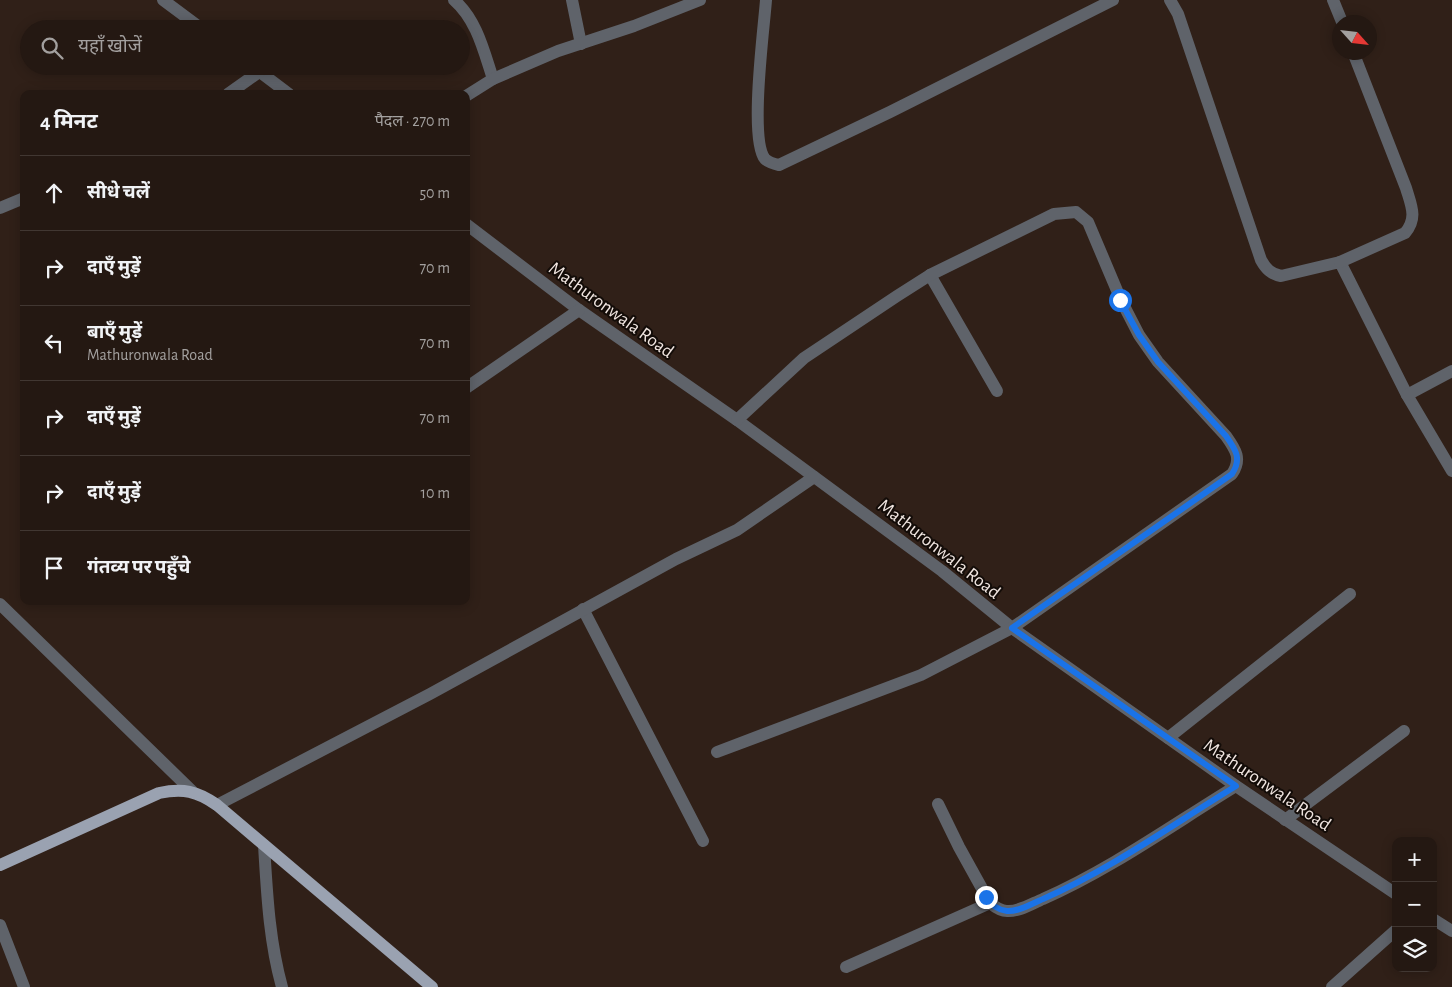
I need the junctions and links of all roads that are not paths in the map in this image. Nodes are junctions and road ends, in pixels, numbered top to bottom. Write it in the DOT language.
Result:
graph roads {
  1 [pos="163,0"];
  2 [pos="454,0"];
  3 [pos="572,0"];
  4 [pos="766,0"];
  5 [pos="1113,0"];
  6 [pos="1170,0"];
  7 [pos="1333,0"];
  8 [pos="695,1"];
  9 [pos="1339,15"];
  10 [pos="190,20"];
  11 [pos="581,44"];
  12 [pos="1356,60"];
  13 [pos="249,75"];
  14 [pos="264,75"];
  15 [pos="493,79"];
  16 [pos="232,90"];
  17 [pos="285,90"];
  18 [pos="470,93"];
  19 [pos="20,200"];
  20 [pos="0,208"];
  21 [pos="470,227"];
  22 [pos="1340,262"];
  23 [pos="930,275"];
  24 [pos="579,310"];
  25 [pos="1452,371"];
  26 [pos="470,385"];
  27 [pos="997,391"];
  28 [pos="1407,395"];
  29 [pos="737,420"];
  30 [pos="1452,471"];
  31 [pos="814,477"];
  32 [pos="1350,594"];
  33 [pos="0,604"];
  34 [pos="583,609"];
  35 [pos="1012,628"];
  36 [pos="1404,731"];
  37 [pos="1168,738"];
  38 [pos="718,752"];
  39 [pos="1236,786"];
  40 [pos="192,791"];
  41 [pos="938,804"];
  42 [pos="217,805"];
  43 [pos="1285,820"];
  44 [pos="703,842"];
  45 [pos="264,844"];
  46 [pos="0,865"];
  47 [pos="1392,891"];
  48 [pos="990,903"];
  49 [pos="1437,922"];
  50 [pos="0,924"];
  51 [pos="1452,931"];
  52 [pos="1392,934"];
  53 [pos="846,967"];
  54 [pos="24,987"];
  55 [pos="282,987"];
  56 [pos="432,987"];
  57 [pos="1332,987"];
  1 -- 10 [label="street"];
  2 -- 15 [label="street"];
  3 -- 11 [label="street"];
  4 -- 5 [label="street"];
  6 -- 22 [label="street"];
  7 -- 9 [label="street"];
  8 -- 11 [label="street"];
  11 -- 15 [label="street"];
  12 -- 22 [label="street"];
  13 -- 16 [label="street"];
  14 -- 17 [label="street"];
  15 -- 18 [label="street"];
  19 -- 20 [label="street"];
  21 -- 24 [label="street, Mathuronwala Road"];
  22 -- 28 [label="street"];
  23 -- 27 [label="street"];
  23 -- 29 [label="street"];
  23 -- 35 [label="street"];
  24 -- 26 [label="street"];
  24 -- 29 [label="street, Mathuronwala Road"];
  25 -- 28 [label="street"];
  28 -- 30 [label="street"];
  29 -- 31 [label="street, Mathuronwala Road"];
  31 -- 34 [label="street"];
  31 -- 35 [label="street, Mathuronwala Road"];
  32 -- 37 [label="street"];
  33 -- 40 [label="street"];
  34 -- 42 [label="street"];
  34 -- 44 [label="street"];
  35 -- 37 [label="street, Mathuronwala Road"];
  35 -- 38 [label="street"];
  36 -- 43 [label="street"];
  37 -- 39 [label="street, Mathuronwala Road"];
  39 -- 43 [label="street, Mathuronwala Road"];
  39 -- 48 [label="street"];
  40 -- 42 [label="main road"];
  40 -- 46 [label="main road"];
  41 -- 48 [label="street"];
  42 -- 45 [label="main road"];
  43 -- 47 [label="street, Mathuronwala Road"];
  45 -- 55 [label="street"];
  45 -- 56 [label="main road"];
  48 -- 53 [label="street"];
  49 -- 51 [label="street"];
  50 -- 54 [label="street"];
  52 -- 57 [label="street"];
}
